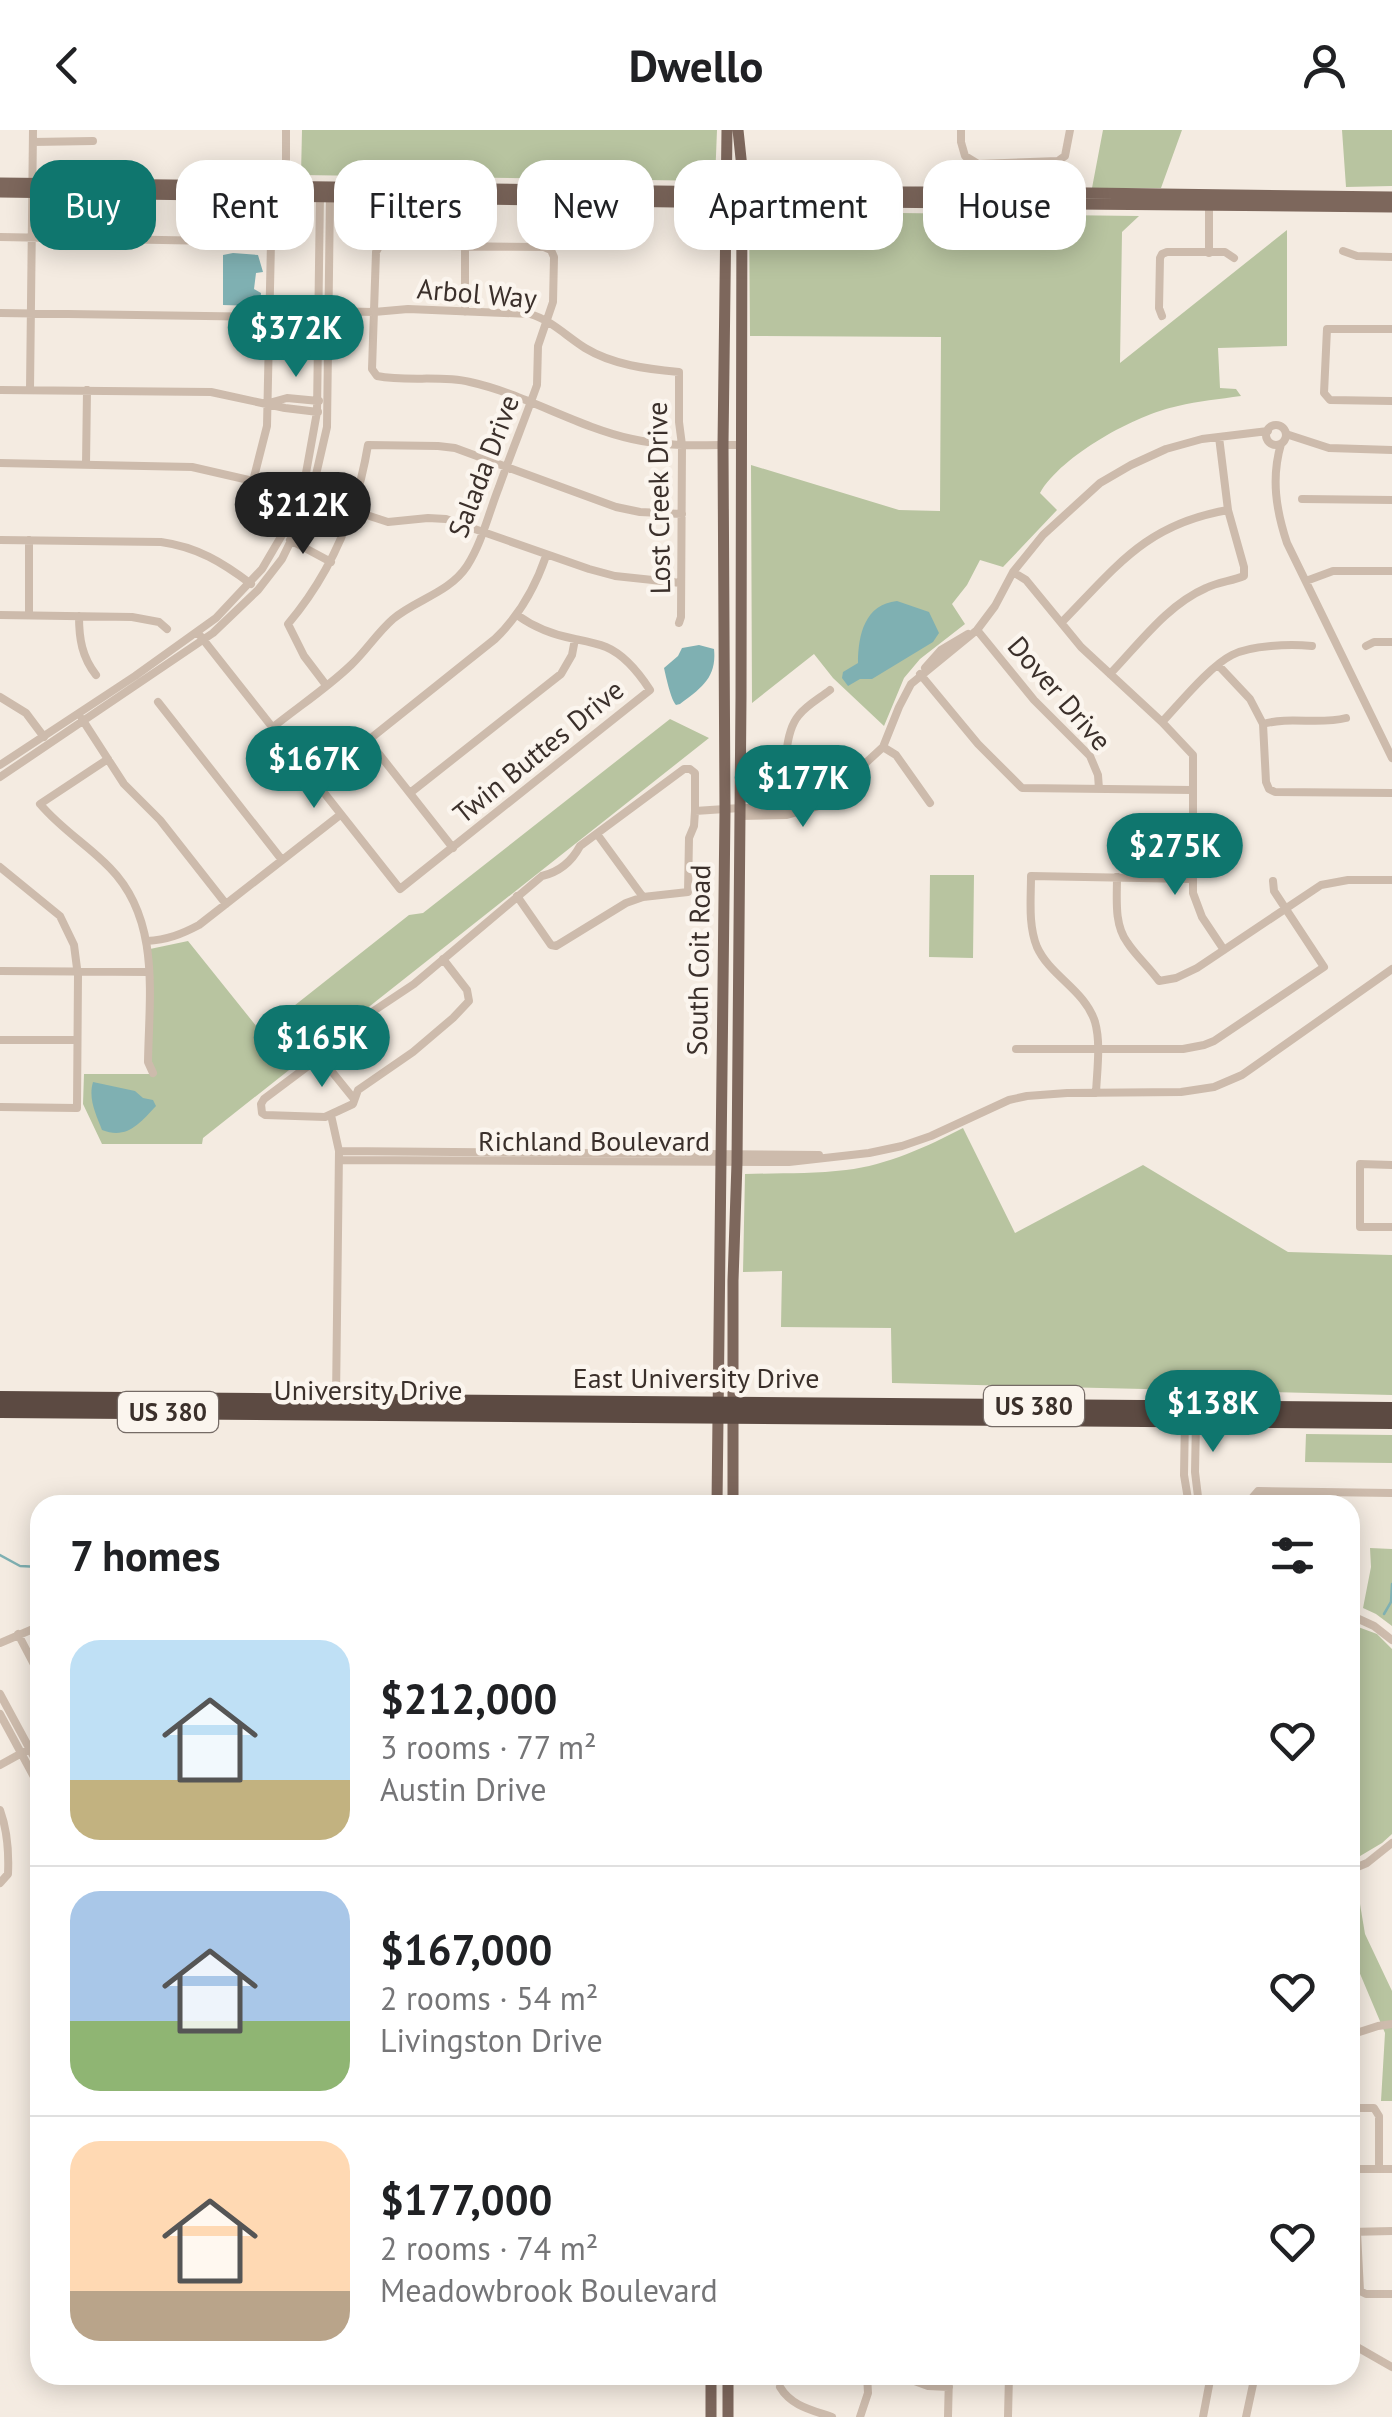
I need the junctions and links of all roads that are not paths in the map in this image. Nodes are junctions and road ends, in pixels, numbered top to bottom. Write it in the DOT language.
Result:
graph roads {
  1 [pos="32,130"];
  2 [pos="286,130"];
  3 [pos="726,130"];
  4 [pos="738,130"];
  5 [pos="961,130"];
  6 [pos="1070,130"];
  7 [pos="93,141"];
  8 [pos="32,142"];
  9 [pos="32,160"];
  10 [pos="286,160"];
  11 [pos="725,160"];
  12 [pos="739,160"];
  13 [pos="972,160"];
  14 [pos="1059,160"];
  15 [pos="0,183"];
  16 [pos="30,188"];
  17 [pos="30,188"];
  18 [pos="314,191"];
  19 [pos="0,192"];
  20 [pos="325,192"];
  21 [pos="674,196"];
  22 [pos="1086,197"];
  23 [pos="1392,197"];
  24 [pos="1209,200"];
  25 [pos="1392,207"];
  26 [pos="0,237"];
  27 [pos="30,238"];
  28 [pos="156,240"];
  29 [pos="497,246"];
  30 [pos="32,250"];
  31 [pos="377,250"];
  32 [pos="466,250"];
  33 [pos="724,250"];
  34 [pos="741,250"];
  35 [pos="1342,251"];
  36 [pos="1209,253"];
  37 [pos="1392,257"];
  38 [pos="1234,258"];
  39 [pos="324,311"];
  40 [pos="373,312"];
  41 [pos="465,312"];
  42 [pos="0,313"];
  43 [pos="31,314"];
  44 [pos="1162,316"];
  45 [pos="270,317"];
  46 [pos="724,317"];
  47 [pos="741,318"];
  48 [pos="548,321"];
  49 [pos="1392,328"];
  50 [pos="679,372"];
  51 [pos="0,390"];
  52 [pos="30,390"];
  53 [pos="87,390"];
  54 [pos="317,400"];
  55 [pos="328,401"];
  56 [pos="1392,401"];
  57 [pos="268,403"];
  58 [pos="530,403"];
  59 [pos="317,412"];
  60 [pos="328,412"];
  61 [pos="1219,437"];
  62 [pos="1268,438"];
  63 [pos="1284,440"];
  64 [pos="682,445"];
  65 [pos="723,445"];
  66 [pos="740,445"];
  67 [pos="1392,450"];
  68 [pos="1276,462"];
  69 [pos="0,464"];
  70 [pos="86,465"];
  71 [pos="506,467"];
  72 [pos="1302,498"];
  73 [pos="1392,500"];
  74 [pos="351,510"];
  75 [pos="1228,510"];
  76 [pos="682,514"];
  77 [pos="482,532"];
  78 [pos="286,538"];
  79 [pos="0,540"];
  80 [pos="29,540"];
  81 [pos="546,556"];
  82 [pos="331,562"];
  83 [pos="1392,571"];
  84 [pos="1013,572"];
  85 [pos="1306,581"];
  86 [pos="250,583"];
  87 [pos="681,583"];
  88 [pos="258,590"];
  89 [pos="0,614"];
  90 [pos="28,615"];
  91 [pos="517,615"];
  92 [pos="79,616"];
  93 [pos="1062,622"];
  94 [pos="679,623"];
  95 [pos="166,629"];
  96 [pos="977,630"];
  97 [pos="200,637"];
  98 [pos="574,639"];
  99 [pos="1392,642"];
  100 [pos="1312,646"];
  101 [pos="1366,646"];
  102 [pos="1218,665"];
  103 [pos="921,674"];
  104 [pos="1110,674"];
  105 [pos="96,675"];
  106 [pos="326,686"];
  107 [pos="830,690"];
  108 [pos="0,697"];
  109 [pos="158,702"];
  110 [pos="81,717"];
  111 [pos="1346,718"];
  112 [pos="1162,722"];
  113 [pos="1263,724"];
  114 [pos="272,728"];
  115 [pos="368,740"];
  116 [pos="46,741"];
  117 [pos="884,746"];
  118 [pos="1392,758"];
  119 [pos="108,759"];
  120 [pos="0,765"];
  121 [pos="0,777"];
  122 [pos="316,782"];
  123 [pos="1100,789"];
  124 [pos="1192,790"];
  125 [pos="410,793"];
  126 [pos="1392,793"];
  127 [pos="930,802"];
  128 [pos="694,811"];
  129 [pos="725,811"];
  130 [pos="786,811"];
  131 [pos="740,812"];
  132 [pos="340,815"];
  133 [pos="598,834"];
  134 [pos="453,848"];
  135 [pos="282,860"];
  136 [pos="0,868"];
  137 [pos="1117,878"];
  138 [pos="1192,878"];
  139 [pos="1392,880"];
  140 [pos="1273,881"];
  141 [pos="518,896"];
  142 [pos="643,897"];
  143 [pos="226,904"];
  144 [pos="1284,908"];
  145 [pos="148,942"];
  146 [pos="1224,950"];
  147 [pos="1043,958"];
  148 [pos="444,959"];
  149 [pos="722,962"];
  150 [pos="738,962"];
  151 [pos="1034,967"];
  152 [pos="1392,969"];
  153 [pos="0,971"];
  154 [pos="78,972"];
  155 [pos="149,972"];
  156 [pos="0,1040"];
  157 [pos="78,1040"];
  158 [pos="738,1044"];
  159 [pos="721,1045"];
  160 [pos="1016,1048"];
  161 [pos="1097,1049"];
  162 [pos="320,1057"];
  163 [pos="153,1072"];
  164 [pos="1096,1093"];
  165 [pos="354,1099"];
  166 [pos="0,1107"];
  167 [pos="331,1115"];
  168 [pos="339,1155"];
  169 [pos="720,1158"];
  170 [pos="737,1159"];
  171 [pos="1392,1164"];
  172 [pos="1392,1228"];
  173 [pos="718,1282"];
  174 [pos="734,1282"];
  175 [pos="0,1398"];
  176 [pos="336,1407"];
  177 [pos="1392,1409"];
  178 [pos="718,1410"];
  179 [pos="735,1410"];
  180 [pos="0,1411"];
  181 [pos="1190,1414"];
  182 [pos="1392,1422"];
  183 [pos="1339,1492"];
  184 [pos="1392,1493"];
  185 [pos="717,1495"];
  186 [pos="733,1495"];
  187 [pos="1187,1495"];
  188 [pos="1197,1495"];
  189 [pos="1255,1495"];
  190 [pos="1360,1620"];
  191 [pos="30,1630"];
  192 [pos="18,1634"];
  193 [pos="1392,1640"];
  194 [pos="0,1644"];
  195 [pos="30,1657"];
  196 [pos="0,1694"];
  197 [pos="0,1714"];
  198 [pos="30,1748"];
  199 [pos="25,1751"];
  200 [pos="30,1757"];
  201 [pos="30,1763"];
  202 [pos="0,1765"];
  203 [pos="0,1810"];
  204 [pos="1392,1844"];
  205 [pos="1360,1866"];
  206 [pos="4,1880"];
  207 [pos="1392,2024"];
  208 [pos="1360,2032"];
  209 [pos="1360,2108"];
  210 [pos="1360,2169"];
  211 [pos="1379,2170"];
  212 [pos="1392,2170"];
  213 [pos="1360,2232"];
  214 [pos="1392,2232"];
  215 [pos="1360,2291"];
  216 [pos="1392,2294"];
  217 [pos="1360,2348"];
  218 [pos="1392,2366"];
  219 [pos="711,2385"];
  220 [pos="728,2385"];
  221 [pos="868,2385"];
  222 [pos="925,2385"];
  223 [pos="1008,2385"];
  224 [pos="1210,2385"];
  225 [pos="1253,2385"];
  226 [pos="780,2387"];
  227 [pos="948,2387"];
  228 [pos="712,2417"];
  229 [pos="728,2417"];
  230 [pos="832,2417"];
  231 [pos="860,2417"];
  232 [pos="948,2417"];
  233 [pos="1008,2417"];
  234 [pos="1204,2417"];
  235 [pos="1246,2417"];
  1 -- 8 [label="street"];
  2 -- 10 [label="street"];
  3 -- 11 [label="main road, South Coit Road"];
  4 -- 12 [label="main road, South Coit Road"];
  5 -- 13 [label="street"];
  6 -- 14 [label="street"];
  7 -- 8 [label="street"];
  8 -- 9 [label="street"];
  15 -- 16 [label="main road"];
  17 -- 19 [label="main road"];
  18 -- 20 [label="main road"];
  20 -- 21 [label="main road"];
  20 -- 39 [label="street"];
  22 -- 24 [label="main road"];
  23 -- 24 [label="main road"];
  24 -- 25 [label="main road"];
  24 -- 36 [label="street"];
  26 -- 27 [label="street"];
  28 -- 45 [label="street"];
  29 -- 48 [label="street, Salada Drive"];
  30 -- 43 [label="street"];
  31 -- 40 [label="street"];
  32 -- 41 [label="street"];
  33 -- 46 [label="main road, South Coit Road"];
  34 -- 47 [label="main road, South Coit Road"];
  35 -- 37 [label="street"];
  36 -- 38 [label="street"];
  36 -- 44 [label="street"];
  39 -- 40 [label="street, Arbol Way"];
  39 -- 54 [label="street"];
  39 -- 55 [label="street"];
  40 -- 41 [label="street, Arbol Way"];
  40 -- 58 [label="street"];
  41 -- 48 [label="street, Arbol Way"];
  42 -- 43 [label="street"];
  43 -- 45 [label="street"];
  43 -- 52 [label="street"];
  45 -- 57 [label="street"];
  46 -- 47 [label="main road"];
  46 -- 65 [label="main road, South Coit Road"];
  47 -- 66 [label="main road, South Coit Road"];
  48 -- 50 [label="street, Arbol Way"];
  48 -- 58 [label="street, Salada Drive"];
  49 -- 56 [label="street"];
  50 -- 64 [label="street, Lost Creek Drive"];
  51 -- 52 [label="street"];
  52 -- 53 [label="street"];
  53 -- 57 [label="street"];
  53 -- 70 [label="street"];
  54 -- 55 [label="street"];
  54 -- 57 [label="street"];
  54 -- 59 [label="street"];
  55 -- 60 [label="street"];
  57 -- 59 [label="street"];
  57 -- 70 [label="street"];
  58 -- 64 [label="street"];
  58 -- 71 [label="street, Salada Drive"];
  59 -- 60 [label="street"];
  59 -- 78 [label="street"];
  60 -- 78 [label="street"];
  61 -- 62 [label="street"];
  61 -- 75 [label="street"];
  61 -- 84 [label="street"];
  62 -- 63 [label="street"];
  62 -- 63 [label="street"];
  62 -- 68 [label="street"];
  63 -- 67 [label="street"];
  63 -- 68 [label="street"];
  64 -- 65 [label="street"];
  64 -- 76 [label="street, Lost Creek Drive"];
  65 -- 66 [label="street"];
  65 -- 129 [label="main road, South Coit Road"];
  66 -- 131 [label="main road, South Coit Road"];
  68 -- 85 [label="street"];
  69 -- 70 [label="street"];
  71 -- 74 [label="street"];
  71 -- 76 [label="street"];
  71 -- 77 [label="street, Salada Drive"];
  72 -- 73 [label="street"];
  74 -- 77 [label="street"];
  74 -- 82 [label="street"];
  75 -- 93 [label="street"];
  75 -- 104 [label="street"];
  76 -- 87 [label="street, Lost Creek Drive"];
  77 -- 81 [label="street"];
  77 -- 106 [label="street, Salada Drive"];
  78 -- 82 [label="street"];
  78 -- 86 [label="street"];
  78 -- 88 [label="street"];
  79 -- 80 [label="street"];
  80 -- 86 [label="street"];
  80 -- 90 [label="street"];
  81 -- 87 [label="street"];
  81 -- 91 [label="street"];
  82 -- 106 [label="street"];
  83 -- 85 [label="street"];
  84 -- 93 [label="street"];
  84 -- 96 [label="street"];
  85 -- 118 [label="street"];
  86 -- 88 [label="street"];
  86 -- 97 [label="street"];
  87 -- 94 [label="street, Lost Creek Drive"];
  88 -- 97 [label="street"];
  89 -- 90 [label="street"];
  90 -- 92 [label="street"];
  91 -- 98 [label="street"];
  91 -- 115 [label="street"];
  92 -- 95 [label="street"];
  92 -- 105 [label="street"];
  93 -- 104 [label="street"];
  96 -- 103 [label="street"];
  96 -- 123 [label="street, Dover Drive"];
  97 -- 110 [label="street"];
  97 -- 114 [label="street"];
  98 -- 125 [label="street"];
  98 -- 134 [label="street, Twin Buttes Drive"];
  99 -- 101 [label="street"];
  100 -- 102 [label="street"];
  102 -- 112 [label="street"];
  102 -- 113 [label="street"];
  103 -- 117 [label="street"];
  103 -- 123 [label="street"];
  104 -- 112 [label="street"];
  106 -- 114 [label="street, Salada Drive"];
  107 -- 130 [label="street"];
  108 -- 116 [label="street"];
  109 -- 135 [label="street"];
  110 -- 116 [label="street"];
  110 -- 119 [label="street"];
  111 -- 113 [label="street"];
  112 -- 124 [label="street"];
  113 -- 126 [label="street"];
  114 -- 122 [label="street"];
  115 -- 122 [label="street"];
  115 -- 125 [label="street"];
  116 -- 120 [label="street"];
  116 -- 121 [label="street"];
  117 -- 127 [label="street"];
  117 -- 130 [label="street"];
  119 -- 143 [label="street"];
  119 -- 145 [label="street"];
  122 -- 132 [label="street"];
  123 -- 124 [label="street"];
  124 -- 138 [label="street"];
  125 -- 134 [label="street"];
  128 -- 129 [label="street"];
  128 -- 133 [label="street"];
  128 -- 142 [label="street"];
  129 -- 131 [label="street"];
  129 -- 149 [label="main road, South Coit Road"];
  130 -- 131 [label="street"];
  131 -- 150 [label="main road, South Coit Road"];
  132 -- 134 [label="street, Twin Buttes Drive"];
  132 -- 135 [label="street"];
  133 -- 141 [label="street"];
  133 -- 142 [label="street"];
  135 -- 143 [label="street"];
  136 -- 154 [label="street"];
  137 -- 138 [label="street"];
  137 -- 146 [label="street"];
  137 -- 147 [label="street"];
  138 -- 146 [label="street"];
  139 -- 144 [label="street"];
  140 -- 144 [label="street"];
  141 -- 142 [label="street"];
  141 -- 148 [label="street"];
  143 -- 145 [label="street"];
  144 -- 146 [label="street"];
  144 -- 161 [label="street"];
  145 -- 155 [label="street"];
  147 -- 151 [label="street"];
  147 -- 161 [label="street"];
  148 -- 162 [label="street"];
  148 -- 165 [label="street"];
  149 -- 150 [label="main road"];
  149 -- 159 [label="main road, South Coit Road"];
  150 -- 158 [label="main road, South Coit Road"];
  152 -- 164 [label="street, Richland Boulevard"];
  153 -- 154 [label="street"];
  154 -- 155 [label="street"];
  154 -- 157 [label="street"];
  155 -- 163 [label="street"];
  156 -- 157 [label="street"];
  157 -- 166 [label="street"];
  158 -- 159 [label="main road"];
  158 -- 170 [label="main road, South Coit Road"];
  159 -- 169 [label="main road, South Coit Road"];
  160 -- 161 [label="street"];
  161 -- 164 [label="street"];
  162 -- 165 [label="street"];
  162 -- 167 [label="street"];
  164 -- 170 [label="street, Richland Boulevard"];
  165 -- 167 [label="street"];
  167 -- 168 [label="street"];
  168 -- 169 [label="street, Richland Boulevard"];
  168 -- 176 [label="street"];
  169 -- 170 [label="street, Richland Boulevard"];
  169 -- 173 [label="main road, South Coit Road"];
  170 -- 174 [label="main road, South Coit Road"];
  171 -- 172 [label="street"];
  173 -- 174 [label="main road"];
  173 -- 178 [label="main road, South Coit Road"];
  174 -- 179 [label="main road, South Coit Road"];
  175 -- 176 [label="highway, US 380"];
  176 -- 178 [label="highway, University Drive / US 380"];
  176 -- 180 [label="highway, University Drive / US 380"];
  177 -- 181 [label="highway, US 380"];
  178 -- 179 [label="highway, University Drive / US 380"];
  178 -- 185 [label="main road, South Coit Road"];
  179 -- 181 [label="highway, US 380"];
  179 -- 186 [label="main road, South Coit Road"];
  181 -- 182 [label="highway, US 380"];
  181 -- 187 [label="street"];
  181 -- 188 [label="street"];
  183 -- 184 [label="street"];
  183 -- 189 [label="street"];
  190 -- 193 [label="street"];
  191 -- 192 [label="street"];
  192 -- 194 [label="street"];
  192 -- 195 [label="street"];
  196 -- 199 [label="street"];
  197 -- 199 [label="street"];
  198 -- 199 [label="street"];
  199 -- 200 [label="street"];
  199 -- 201 [label="street"];
  199 -- 202 [label="street"];
  203 -- 206 [label="street"];
  204 -- 205 [label="street"];
  207 -- 208 [label="street"];
  209 -- 211 [label="street"];
  210 -- 211 [label="street"];
  211 -- 212 [label="street"];
  213 -- 214 [label="street"];
  215 -- 216 [label="street"];
  217 -- 218 [label="street"];
  219 -- 228 [label="main road"];
  220 -- 229 [label="main road"];
  221 -- 231 [label="street"];
  222 -- 227 [label="street"];
  223 -- 233 [label="street"];
  224 -- 234 [label="street"];
  225 -- 235 [label="street"];
  226 -- 230 [label="street"];
  227 -- 232 [label="street"];
}
